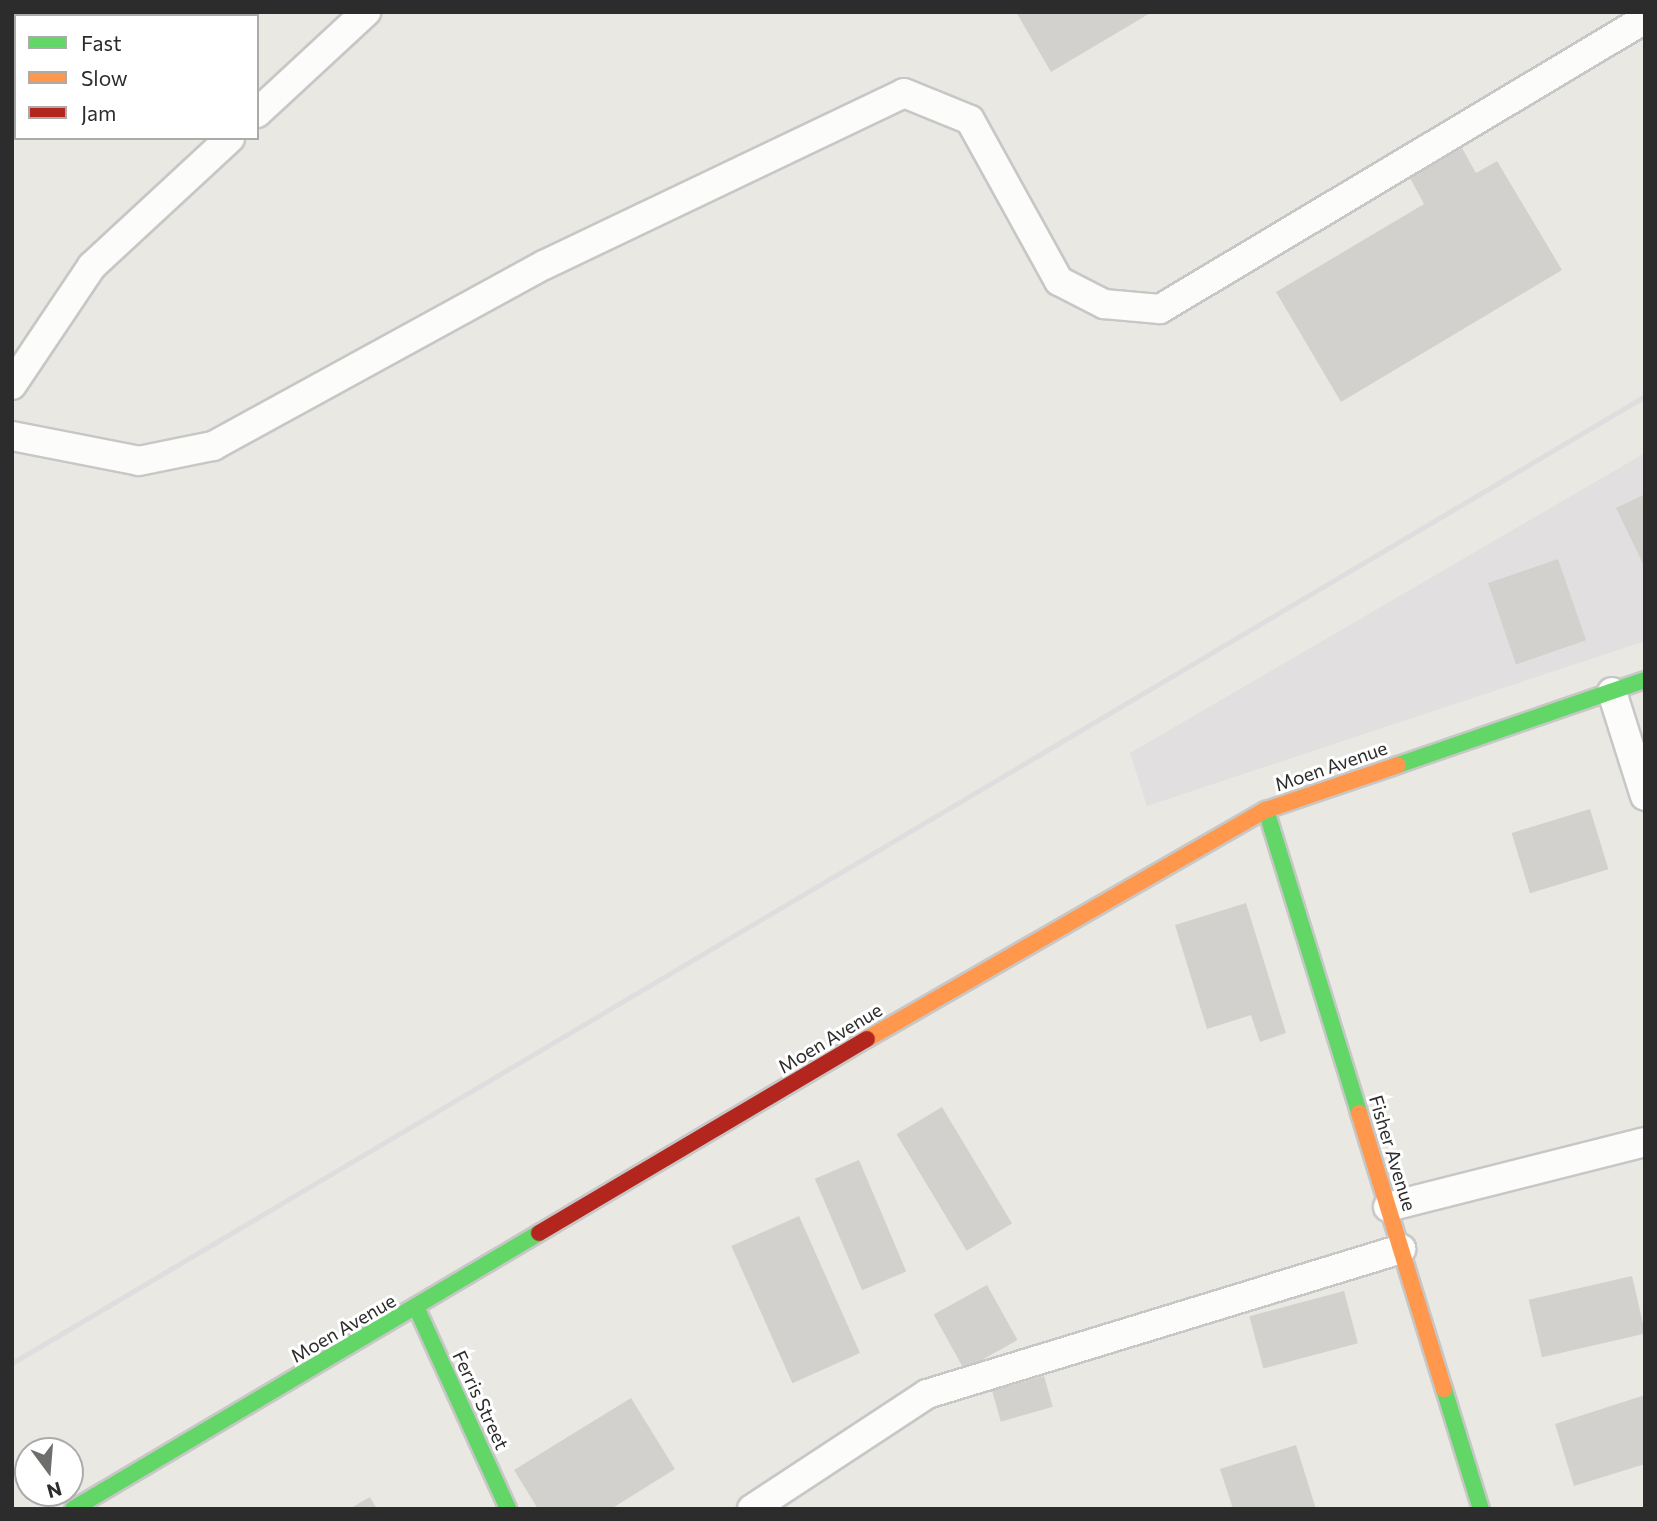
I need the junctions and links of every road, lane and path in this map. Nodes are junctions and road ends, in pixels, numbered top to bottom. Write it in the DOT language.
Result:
graph roads {
  1 [pos="366,12"];
  2 [pos="1645,19"];
  3 [pos="259,111"];
  4 [pos="228,140"];
  5 [pos="12,385"];
  6 [pos="12,436"];
  7 [pos="1645,680"];
  8 [pos="1612,692"];
  9 [pos="1645,796"];
  10 [pos="1266,810"];
  11 [pos="1645,1142"];
  12 [pos="1388,1208"];
  13 [pos="1401,1249"];
  14 [pos="417,1309"];
  15 [pos="73,1509"];
  16 [pos="508,1509"];
  17 [pos="752,1509"];
  18 [pos="1481,1509"];
  1 -- 3 [label="lane"];
  2 -- 6 [label="lane"];
  4 -- 5 [label="lane"];
  7 -- 8 [label="street, Moen Avenue"];
  8 -- 9 [label="lane"];
  8 -- 10 [label="street, Moen Avenue"];
  10 -- 12 [label="street, Fisher Avenue"];
  10 -- 14 [label="street, Moen Avenue"];
  11 -- 12 [label="lane"];
  12 -- 13 [label="street, Fisher Avenue"];
  13 -- 17 [label="lane"];
  13 -- 18 [label="street, Fisher Avenue"];
  14 -- 15 [label="street, Moen Avenue"];
  14 -- 16 [label="street, Ferris Street"];
}
